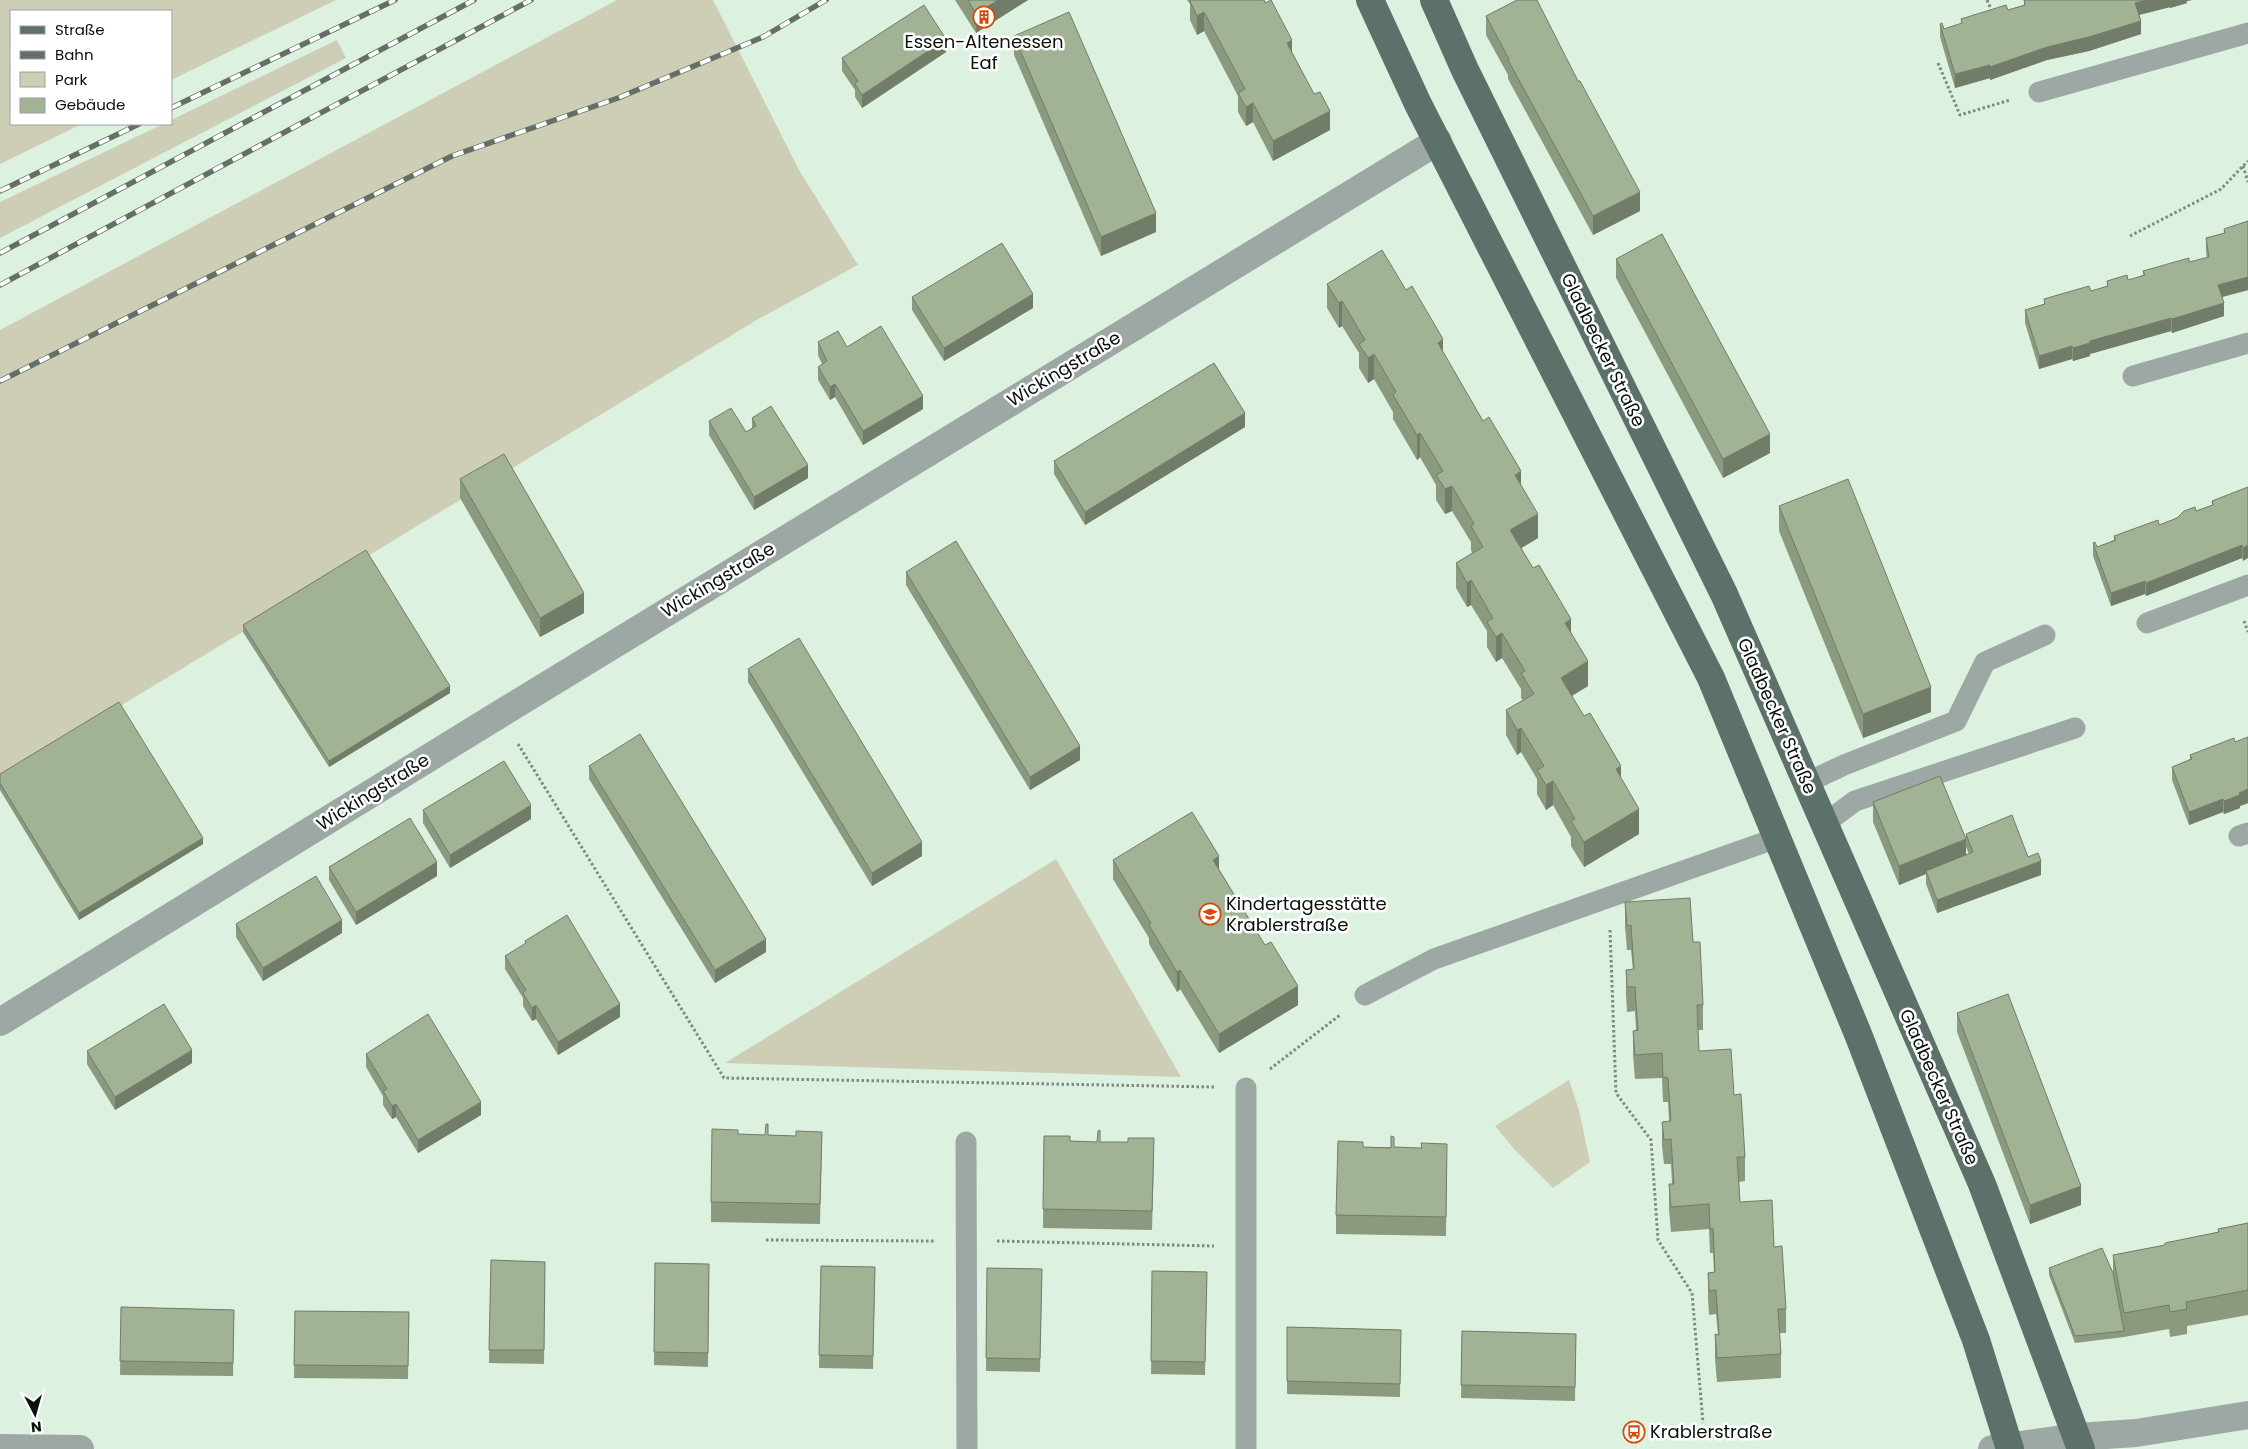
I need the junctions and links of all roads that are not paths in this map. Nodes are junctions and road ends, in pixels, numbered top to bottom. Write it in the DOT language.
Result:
graph roads {
  1 [pos="1434,0"];
  2 [pos="1373,1"];
  3 [pos="2248,33"];
  4 [pos="2039,92"];
  5 [pos="1438,141"];
  6 [pos="2248,343"];
  7 [pos="2133,376"];
  8 [pos="2248,585"];
  9 [pos="2147,622"];
  10 [pos="2045,635"];
  11 [pos="2075,728"];
  12 [pos="1806,783"];
  13 [pos="1824,824"];
  14 [pos="1777,838"];
  15 [pos="1365,995"];
  16 [pos="0,1022"];
  17 [pos="1246,1088"];
  18 [pos="966,1142"];
  19 [pos="2248,1415"];
  20 [pos="2079,1443"];
  21 [pos="0,1448"];
  22 [pos="2004,1448"];
  23 [pos="80,1449"];
  24 [pos="967,1449"];
  25 [pos="1246,1449"];
  1 -- 12 [label="main road, Gladbecker Straße"];
  2 -- 5 [label="main road"];
  3 -- 4 [label="lane"];
  5 -- 14 [label="main road"];
  5 -- 16 [label="street, Wickingstraße"];
  6 -- 7 [label="lane"];
  8 -- 9 [label="lane"];
  10 -- 12 [label="lane"];
  11 -- 13 [label="lane"];
  12 -- 13 [label="main road, Gladbecker Straße"];
  13 -- 20 [label="main road, Gladbecker Straße"];
  14 -- 15 [label="lane"];
  14 -- 22 [label="main road"];
  17 -- 25 [label="lane"];
  18 -- 24 [label="lane"];
  19 -- 20 [label="street"];
  20 -- 22 [label="street"];
  21 -- 23 [label="street"];
}
